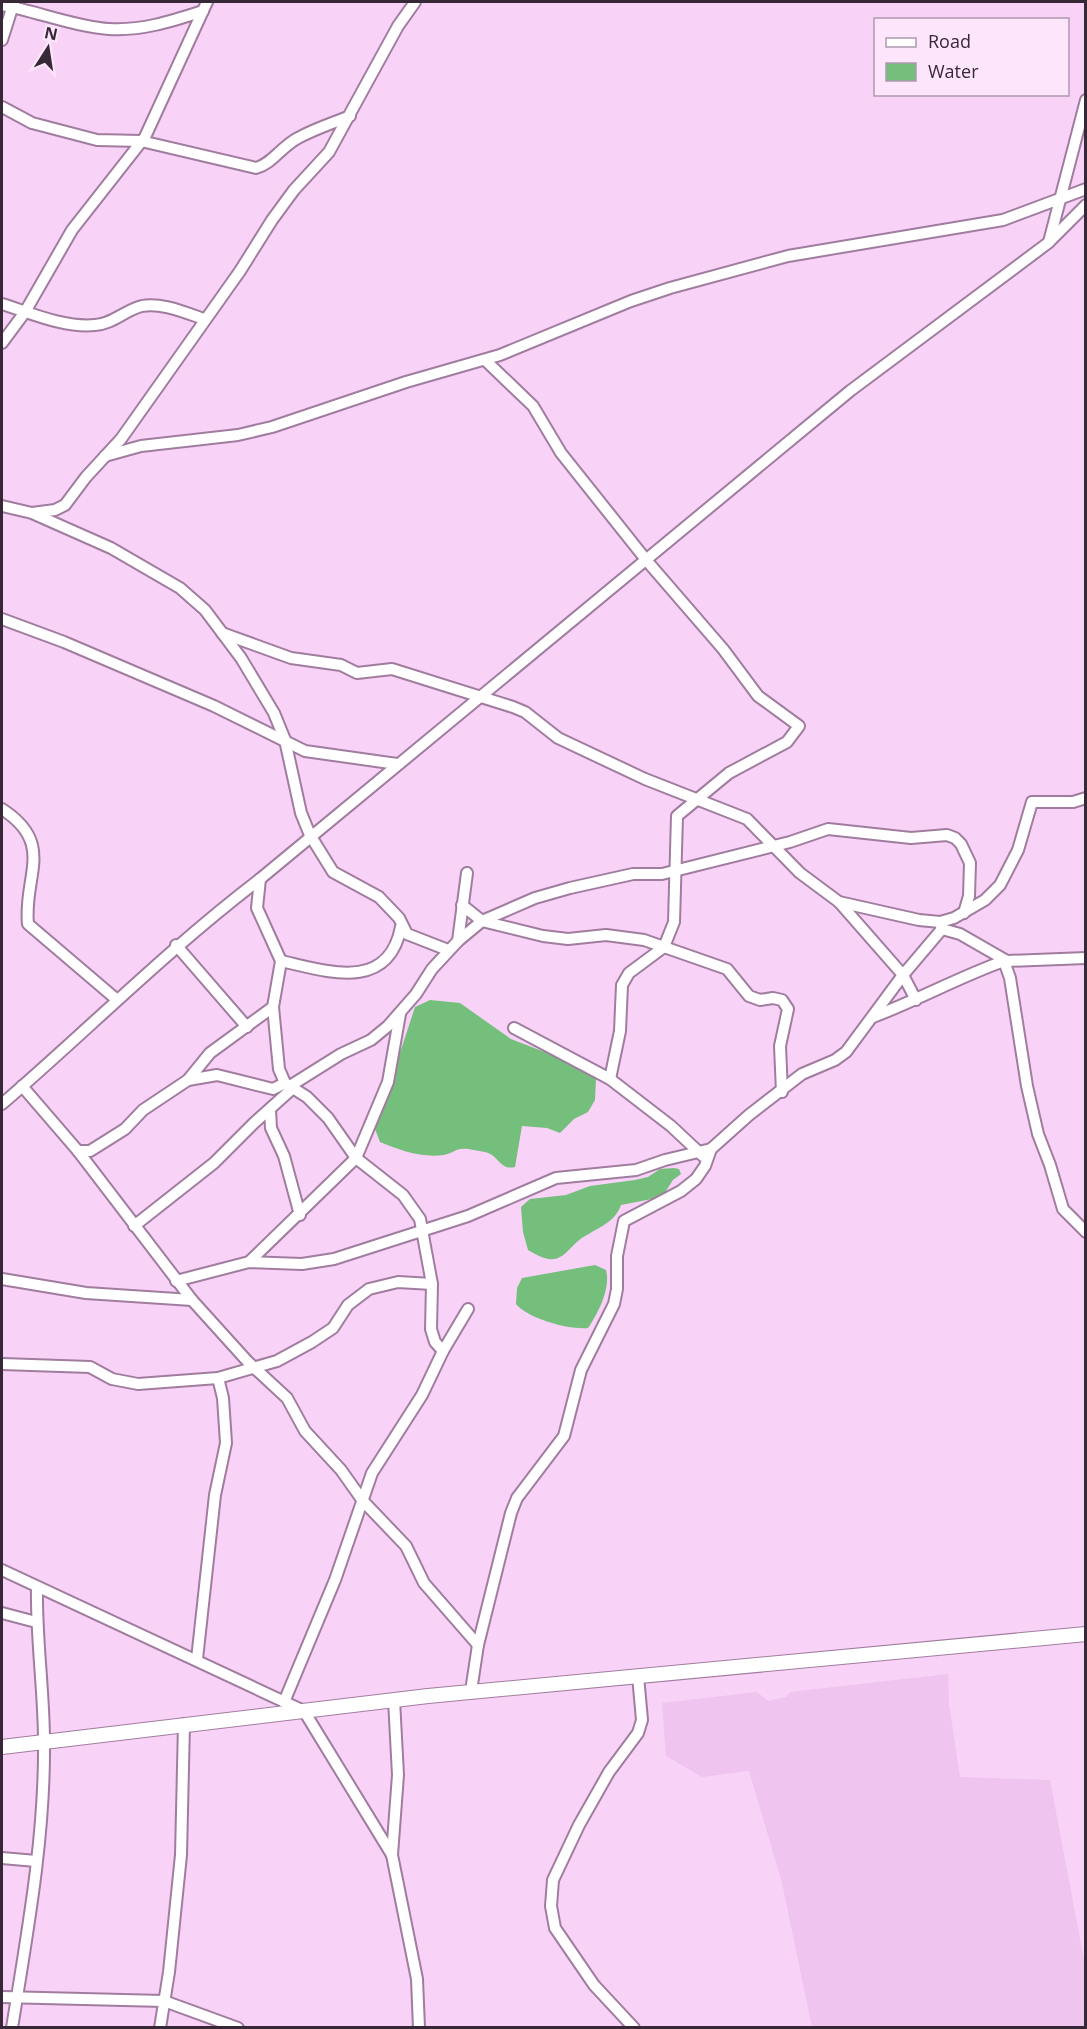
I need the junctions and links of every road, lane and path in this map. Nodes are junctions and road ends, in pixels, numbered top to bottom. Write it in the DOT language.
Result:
graph roads {
  1 [pos="415,2"];
  2 [pos="10,4"];
  3 [pos="205,6"];
  4 [pos="2,40"];
  5 [pos="1086,100"];
  6 [pos="2,107"];
  7 [pos="350,116"];
  8 [pos="141,141"];
  9 [pos="1086,189"];
  10 [pos="1060,200"];
  11 [pos="1086,205"];
  12 [pos="1048,243"];
  13 [pos="2,304"];
  14 [pos="25,312"];
  15 [pos="204,319"];
  16 [pos="2,343"];
  17 [pos="485,360"];
  18 [pos="105,456"];
  19 [pos="2,506"];
  20 [pos="32,513"];
  21 [pos="647,561"];
  22 [pos="2,619"];
  23 [pos="222,633"];
  24 [pos="478,697"];
  25 [pos="285,740"];
  26 [pos="397,764"];
  27 [pos="1086,798"];
  28 [pos="695,799"];
  29 [pos="2,809"];
  30 [pos="310,835"];
  31 [pos="776,846"];
  32 [pos="674,871"];
  33 [pos="467,873"];
  34 [pos="260,879"];
  35 [pos="839,902"];
  36 [pos="462,905"];
  37 [pos="964,913"];
  38 [pos="482,921"];
  39 [pos="941,926"];
  40 [pos="402,927"];
  41 [pos="458,941"];
  42 [pos="176,945"];
  43 [pos="664,947"];
  44 [pos="448,950"];
  45 [pos="1086,958"];
  46 [pos="281,961"];
  47 [pos="1004,961"];
  48 [pos="903,975"];
  49 [pos="116,999"];
  50 [pos="916,1000"];
  51 [pos="273,1007"];
  52 [pos="400,1013"];
  53 [pos="872,1017"];
  54 [pos="247,1027"];
  55 [pos="514,1028"];
  56 [pos="610,1079"];
  57 [pos="188,1080"];
  58 [pos="22,1086"];
  59 [pos="289,1086"];
  60 [pos="782,1092"];
  61 [pos="2,1104"];
  62 [pos="270,1110"];
  63 [pos="78,1151"];
  64 [pos="706,1154"];
  65 [pos="356,1158"];
  66 [pos="300,1215"];
  67 [pos="134,1226"];
  68 [pos="423,1230"];
  69 [pos="1086,1232"];
  70 [pos="249,1263"];
  71 [pos="2,1279"];
  72 [pos="176,1281"];
  73 [pos="432,1284"];
  74 [pos="192,1300"];
  75 [pos="468,1309"];
  76 [pos="443,1351"];
  77 [pos="2,1364"];
  78 [pos="256,1369"];
  79 [pos="218,1378"];
  80 [pos="363,1501"];
  81 [pos="2,1570"];
  82 [pos="37,1588"];
  83 [pos="2,1613"];
  84 [pos="36,1622"];
  85 [pos="1086,1634"];
  86 [pos="478,1645"];
  87 [pos="197,1659"];
  88 [pos="638,1676"];
  89 [pos="471,1691"];
  90 [pos="394,1701"];
  91 [pos="284,1702"];
  92 [pos="304,1711"];
  93 [pos="184,1724"];
  94 [pos="44,1742"];
  95 [pos="2,1747"];
  96 [pos="392,1855"];
  97 [pos="2,1858"];
  98 [pos="36,1861"];
  99 [pos="2,1997"];
  100 [pos="16,1998"];
  101 [pos="164,2001"];
  102 [pos="12,2028"];
  103 [pos="160,2028"];
  104 [pos="238,2028"];
  105 [pos="418,2028"];
  106 [pos="634,2028"];
  1 -- 7 [label="street"];
  2 -- 3 [label="street"];
  2 -- 4 [label="street"];
  3 -- 8 [label="street"];
  5 -- 10 [label="street"];
  6 -- 8 [label="street"];
  7 -- 8 [label="street"];
  7 -- 15 [label="street"];
  8 -- 14 [label="street"];
  9 -- 10 [label="street"];
  10 -- 12 [label="street"];
  10 -- 17 [label="street"];
  11 -- 12 [label="street"];
  12 -- 21 [label="street"];
  13 -- 14 [label="street"];
  14 -- 15 [label="street"];
  14 -- 16 [label="street"];
  15 -- 18 [label="street"];
  17 -- 18 [label="street"];
  17 -- 21 [label="street"];
  18 -- 20 [label="street"];
  19 -- 20 [label="street"];
  20 -- 23 [label="street"];
  21 -- 24 [label="street"];
  21 -- 28 [label="street"];
  22 -- 25 [label="street"];
  23 -- 24 [label="street"];
  23 -- 25 [label="street"];
  24 -- 26 [label="street"];
  24 -- 28 [label="street"];
  25 -- 26 [label="street"];
  25 -- 30 [label="street"];
  26 -- 30 [label="street"];
  27 -- 37 [label="street"];
  28 -- 31 [label="street"];
  28 -- 32 [label="street"];
  29 -- 49 [label="street"];
  30 -- 34 [label="street"];
  30 -- 40 [label="street"];
  31 -- 32 [label="street"];
  31 -- 35 [label="street"];
  31 -- 37 [label="street"];
  32 -- 38 [label="street"];
  32 -- 43 [label="street"];
  33 -- 36 [label="street"];
  34 -- 42 [label="street"];
  34 -- 46 [label="street"];
  35 -- 39 [label="street"];
  35 -- 48 [label="street"];
  36 -- 38 [label="street"];
  36 -- 41 [label="street"];
  37 -- 39 [label="street"];
  38 -- 41 [label="street"];
  38 -- 43 [label="street"];
  39 -- 47 [label="street"];
  39 -- 48 [label="street"];
  40 -- 44 [label="street"];
  40 -- 46 [label="street"];
  41 -- 44 [label="street"];
  42 -- 49 [label="street"];
  42 -- 54 [label="street"];
  43 -- 56 [label="street"];
  43 -- 60 [label="street"];
  44 -- 52 [label="street"];
  45 -- 47 [label="street"];
  46 -- 51 [label="street"];
  47 -- 50 [label="street"];
  47 -- 69 [label="street"];
  48 -- 50 [label="street"];
  48 -- 53 [label="street"];
  49 -- 58 [label="street"];
  50 -- 53 [label="street"];
  51 -- 54 [label="street"];
  51 -- 59 [label="street"];
  52 -- 59 [label="street"];
  52 -- 65 [label="street"];
  53 -- 60 [label="street"];
  54 -- 57 [label="street"];
  55 -- 56 [label="street"];
  56 -- 64 [label="street"];
  57 -- 59 [label="street"];
  57 -- 63 [label="street"];
  58 -- 61 [label="street"];
  58 -- 63 [label="street"];
  59 -- 62 [label="street"];
  59 -- 65 [label="street"];
  60 -- 64 [label="street"];
  62 -- 66 [label="street"];
  62 -- 67 [label="street"];
  63 -- 67 [label="street"];
  64 -- 68 [label="street"];
  64 -- 86 [label="street"];
  65 -- 66 [label="street"];
  65 -- 68 [label="street"];
  66 -- 70 [label="street"];
  67 -- 72 [label="street"];
  68 -- 70 [label="street"];
  68 -- 73 [label="street"];
  70 -- 72 [label="street"];
  71 -- 74 [label="street"];
  72 -- 74 [label="street"];
  73 -- 76 [label="street"];
  73 -- 78 [label="street"];
  74 -- 78 [label="street"];
  75 -- 76 [label="street"];
  76 -- 80 [label="street"];
  77 -- 79 [label="street"];
  78 -- 79 [label="street"];
  78 -- 80 [label="street"];
  79 -- 87 [label="street"];
  80 -- 86 [label="street"];
  80 -- 91 [label="street"];
  81 -- 82 [label="street"];
  82 -- 84 [label="street"];
  82 -- 87 [label="street"];
  83 -- 84 [label="street"];
  84 -- 94 [label="street"];
  85 -- 88 [label="main road"];
  86 -- 89 [label="street"];
  87 -- 91 [label="street"];
  88 -- 89 [label="main road"];
  88 -- 106 [label="street"];
  89 -- 90 [label="main road"];
  90 -- 92 [label="main road"];
  90 -- 96 [label="street"];
  91 -- 92 [label="street"];
  92 -- 93 [label="main road"];
  92 -- 96 [label="street"];
  93 -- 94 [label="main road"];
  93 -- 101 [label="street"];
  94 -- 95 [label="main road"];
  94 -- 98 [label="street"];
  96 -- 105 [label="street"];
  97 -- 98 [label="street"];
  98 -- 100 [label="street"];
  99 -- 100 [label="street"];
  100 -- 101 [label="street"];
  100 -- 102 [label="street"];
  101 -- 103 [label="street"];
  101 -- 104 [label="street"];
}
